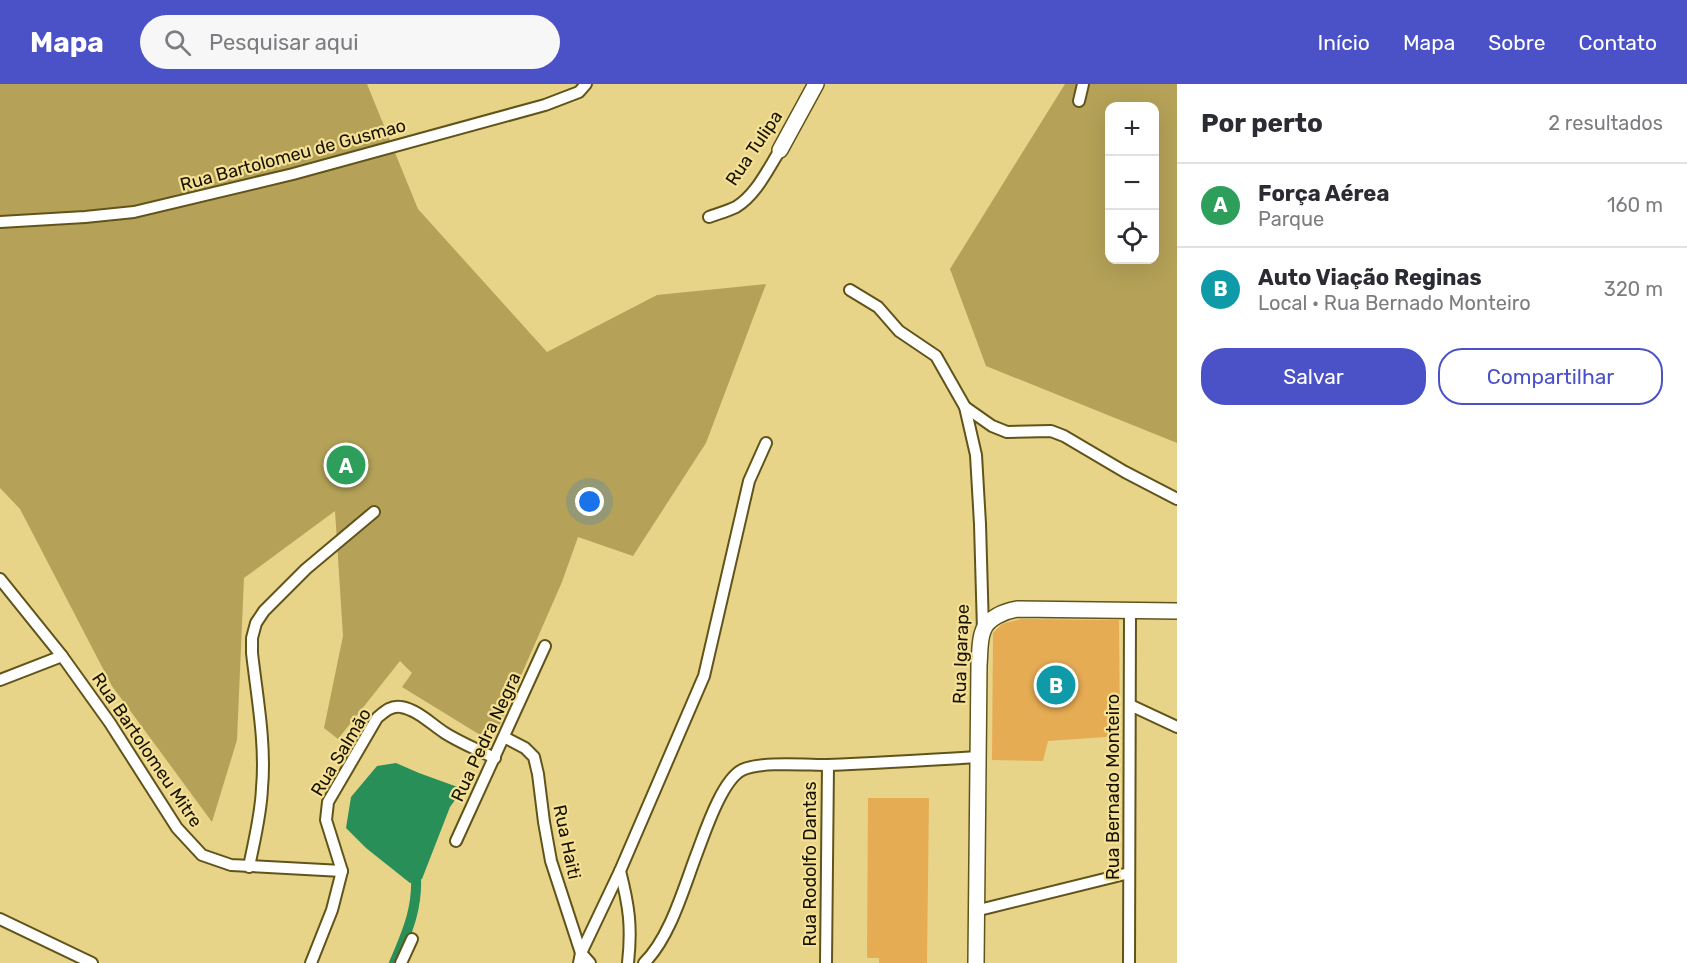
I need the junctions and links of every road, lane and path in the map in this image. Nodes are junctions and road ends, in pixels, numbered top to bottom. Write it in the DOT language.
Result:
graph roads {
  1 [pos="586,84"];
  2 [pos="816,84"];
  3 [pos="1083,84"];
  4 [pos="1079,101"];
  5 [pos="780,150"];
  6 [pos="709,217"];
  7 [pos="0,222"];
  8 [pos="850,291"];
  9 [pos="965,407"];
  10 [pos="766,443"];
  11 [pos="1177,499"];
  12 [pos="374,512"];
  13 [pos="0,579"];
  14 [pos="1130,611"];
  15 [pos="1177,611"];
  16 [pos="983,630"];
  17 [pos="545,646"];
  18 [pos="62,656"];
  19 [pos="0,680"];
  20 [pos="1130,705"];
  21 [pos="1177,727"];
  22 [pos="504,737"];
  23 [pos="978,757"];
  24 [pos="495,758"];
  25 [pos="828,765"];
  26 [pos="456,841"];
  27 [pos="249,867"];
  28 [pos="620,871"];
  29 [pos="342,872"];
  30 [pos="1130,873"];
  31 [pos="975,911"];
  32 [pos="0,919"];
  33 [pos="412,939"];
  34 [pos="580,958"];
  35 [pos="85,962"];
  36 [pos="311,963"];
  37 [pos="401,963"];
  38 [pos="590,963"];
  39 [pos="628,963"];
  40 [pos="644,963"];
  41 [pos="826,963"];
  42 [pos="976,963"];
  43 [pos="1129,963"];
  1 -- 7 [label="street, Rua Bartolomeu de Gusmao"];
  2 -- 5 [label="main road, Rua Tulipa"];
  3 -- 4 [label="street"];
  5 -- 6 [label="street, Rua Tulipa"];
  8 -- 9 [label="street, Rua Igarape"];
  9 -- 11 [label="street"];
  9 -- 16 [label="street, Rua Igarape"];
  10 -- 28 [label="street"];
  12 -- 27 [label="street"];
  13 -- 18 [label="street, Rua Bartolomeu Mitre"];
  14 -- 15 [label="main road"];
  14 -- 16 [label="main road"];
  14 -- 20 [label="street, Rua Bernado Monteiro"];
  16 -- 23 [label="main road, Rua Igarape"];
  17 -- 22 [label="street, Rua Pedra Negra"];
  18 -- 19 [label="street"];
  18 -- 27 [label="street, Rua Bartolomeu Mitre"];
  20 -- 21 [label="street"];
  20 -- 30 [label="street, Rua Bernado Monteiro"];
  22 -- 24 [label="street, Rua Pedra Negra"];
  22 -- 34 [label="street, Rua Haiti"];
  23 -- 25 [label="street, Rua Rodolfo Dantas"];
  23 -- 31 [label="main road, Rua Igarape"];
  24 -- 26 [label="street, Rua Pedra Negra"];
  24 -- 29 [label="street, Rua Salmão"];
  25 -- 40 [label="street, Rua Rodolfo Dantas"];
  25 -- 41 [label="street, Rua Rodolfo Dantas"];
  27 -- 29 [label="street, Rua Bartolomeu Mitre"];
  28 -- 34 [label="street"];
  28 -- 39 [label="street"];
  29 -- 36 [label="street"];
  30 -- 31 [label="street"];
  30 -- 43 [label="street, Rua Bernado Monteiro"];
  31 -- 42 [label="main road, Rua Igarape"];
  32 -- 35 [label="street"];
  33 -- 37 [label="street"];
  34 -- 38 [label="street, Rua Haiti"];
}
